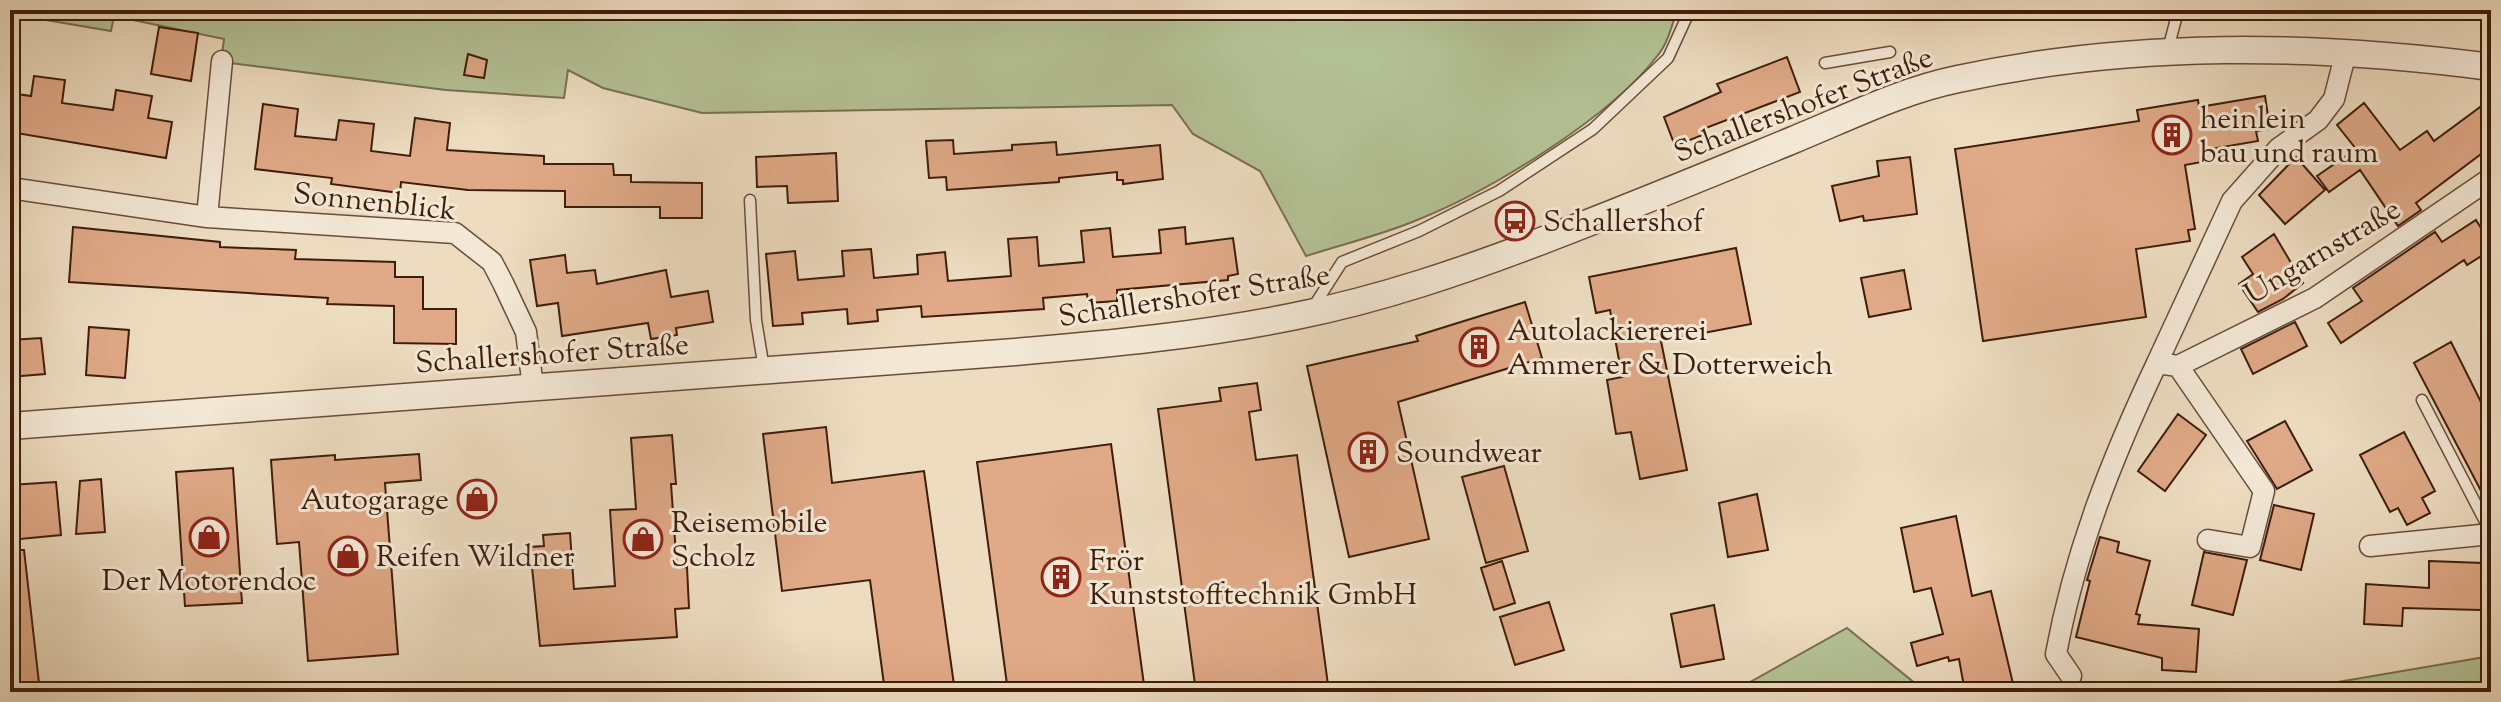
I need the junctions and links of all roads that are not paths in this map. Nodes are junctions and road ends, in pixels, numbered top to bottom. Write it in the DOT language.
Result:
graph roads {
  1 [pos="1690,10"];
  2 [pos="2174,10"];
  3 [pos="2167,51"];
  4 [pos="1890,52"];
  5 [pos="2346,52"];
  6 [pos="222,61"];
  7 [pos="1825,63"];
  8 [pos="2491,67"];
  9 [pos="2491,178"];
  10 [pos="10,188"];
  11 [pos="750,200"];
  12 [pos="207,217"];
  13 [pos="1309,314"];
  14 [pos="2157,363"];
  15 [pos="2178,366"];
  16 [pos="764,371"];
  17 [pos="533,387"];
  18 [pos="2422,400"];
  19 [pos="10,426"];
  20 [pos="2491,533"];
  21 [pos="2208,540"];
  22 [pos="2370,546"];
  23 [pos="2071,676"];
  1 -- 13 [label="lane"];
  2 -- 3 [label="lane"];
  3 -- 5 [label="street, Schallershofer Straße"];
  3 -- 13 [label="street, Schallershofer Straße"];
  4 -- 7 [label="lane"];
  5 -- 8 [label="street, Schallershofer Straße"];
  5 -- 14 [label="street"];
  6 -- 12 [label="street"];
  9 -- 15 [label="street, Ungarnstraße"];
  10 -- 12 [label="street, Sonnenblick"];
  11 -- 16 [label="lane"];
  12 -- 17 [label="street, Sonnenblick"];
  13 -- 16 [label="street, Schallershofer Straße"];
  14 -- 15 [label="street"];
  14 -- 23 [label="street"];
  15 -- 21 [label="street"];
  16 -- 17 [label="street, Schallershofer Straße"];
  17 -- 19 [label="street, Schallershofer Straße"];
  18 -- 20 [label="lane"];
  20 -- 22 [label="street"];
}
